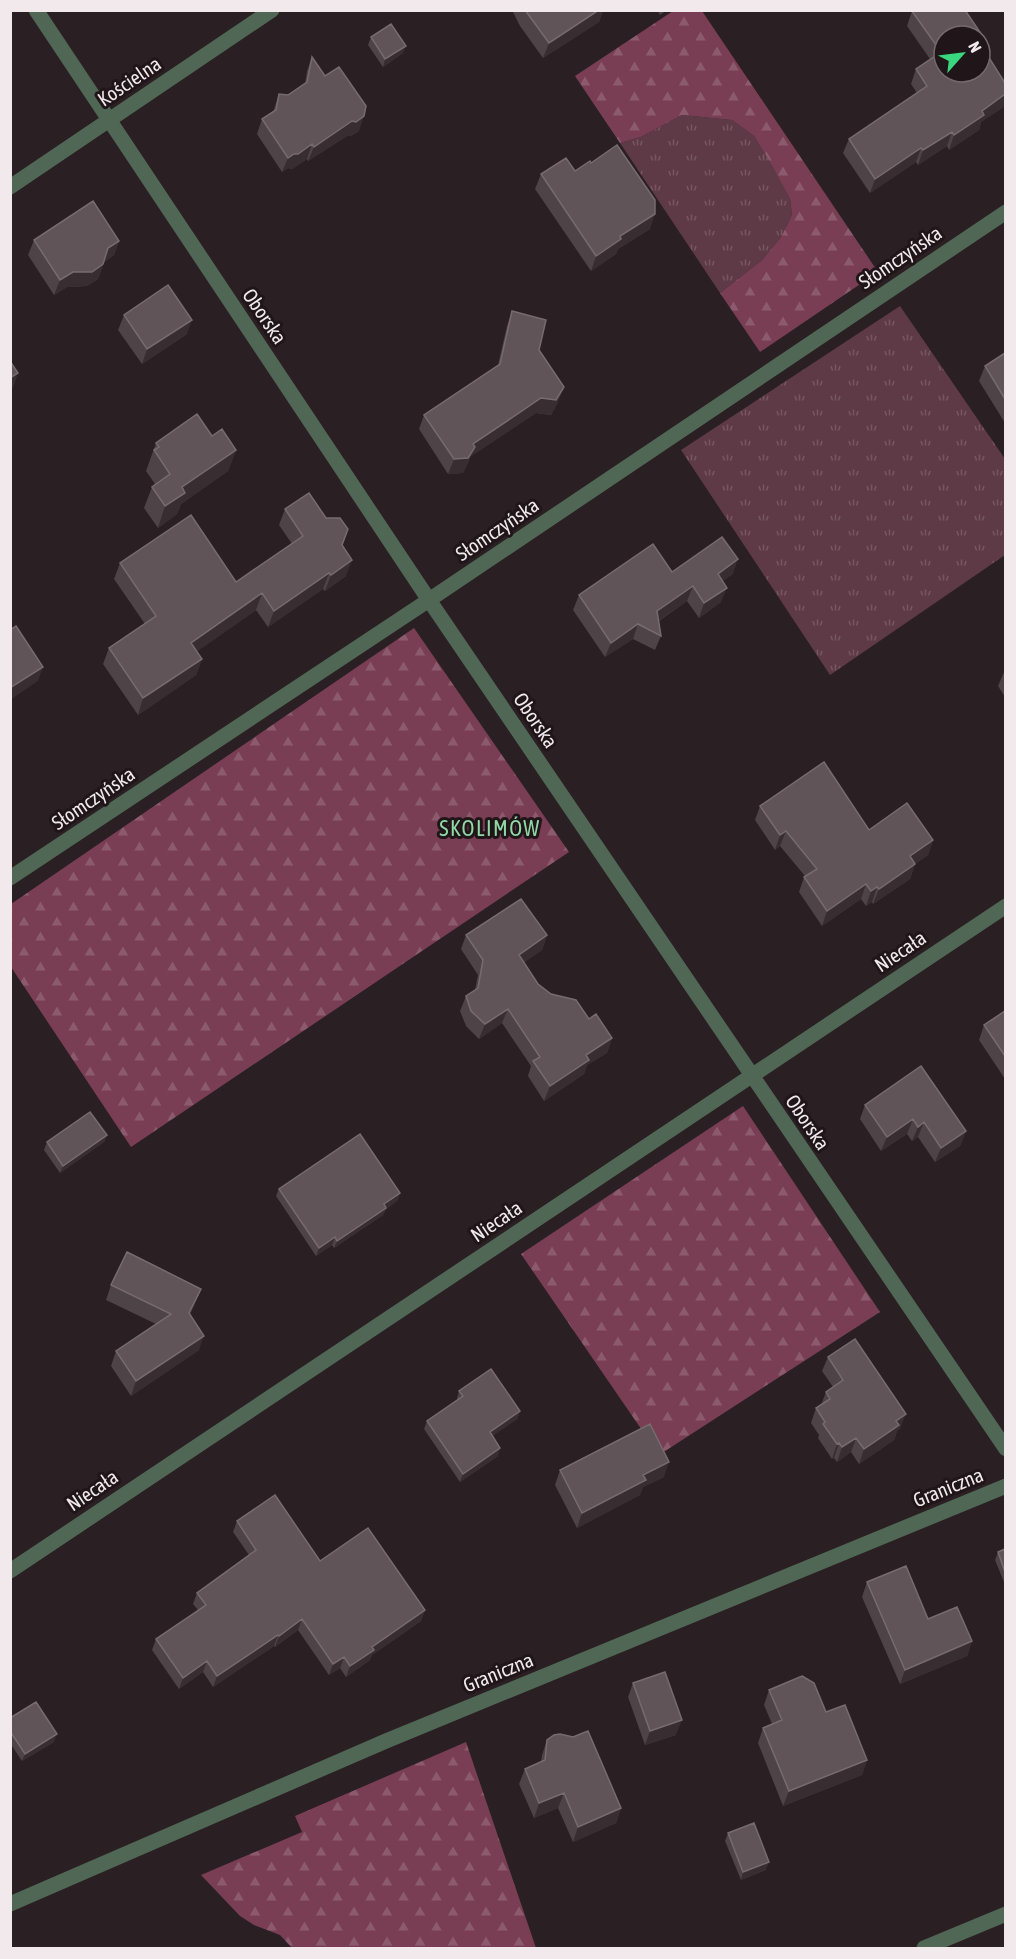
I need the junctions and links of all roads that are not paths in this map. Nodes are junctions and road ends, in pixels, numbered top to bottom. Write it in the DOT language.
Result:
graph roads {
  1 [pos="36,10"];
  2 [pos="272,10"];
  3 [pos="109,119"];
  4 [pos="10,187"];
  5 [pos="1005,212"];
  6 [pos="429,600"];
  7 [pos="10,878"];
  8 [pos="1005,906"];
  9 [pos="752,1076"];
  10 [pos="1005,1449"];
  11 [pos="1005,1486"];
  12 [pos="10,1571"];
  13 [pos="10,1904"];
  14 [pos="1005,1914"];
  15 [pos="932,1947"];
  1 -- 3 [label="street, Oborska"];
  2 -- 3 [label="street, Kościelna"];
  3 -- 4 [label="street, Kościelna"];
  3 -- 6 [label="street, Oborska"];
  5 -- 6 [label="street, Słomczyńska"];
  6 -- 7 [label="street, Słomczyńska"];
  6 -- 9 [label="street, Oborska"];
  8 -- 9 [label="street, Niecała"];
  9 -- 10 [label="street, Oborska"];
  9 -- 12 [label="street, Niecała"];
  11 -- 13 [label="street, Graniczna"];
  14 -- 15 [label="street"];
}
